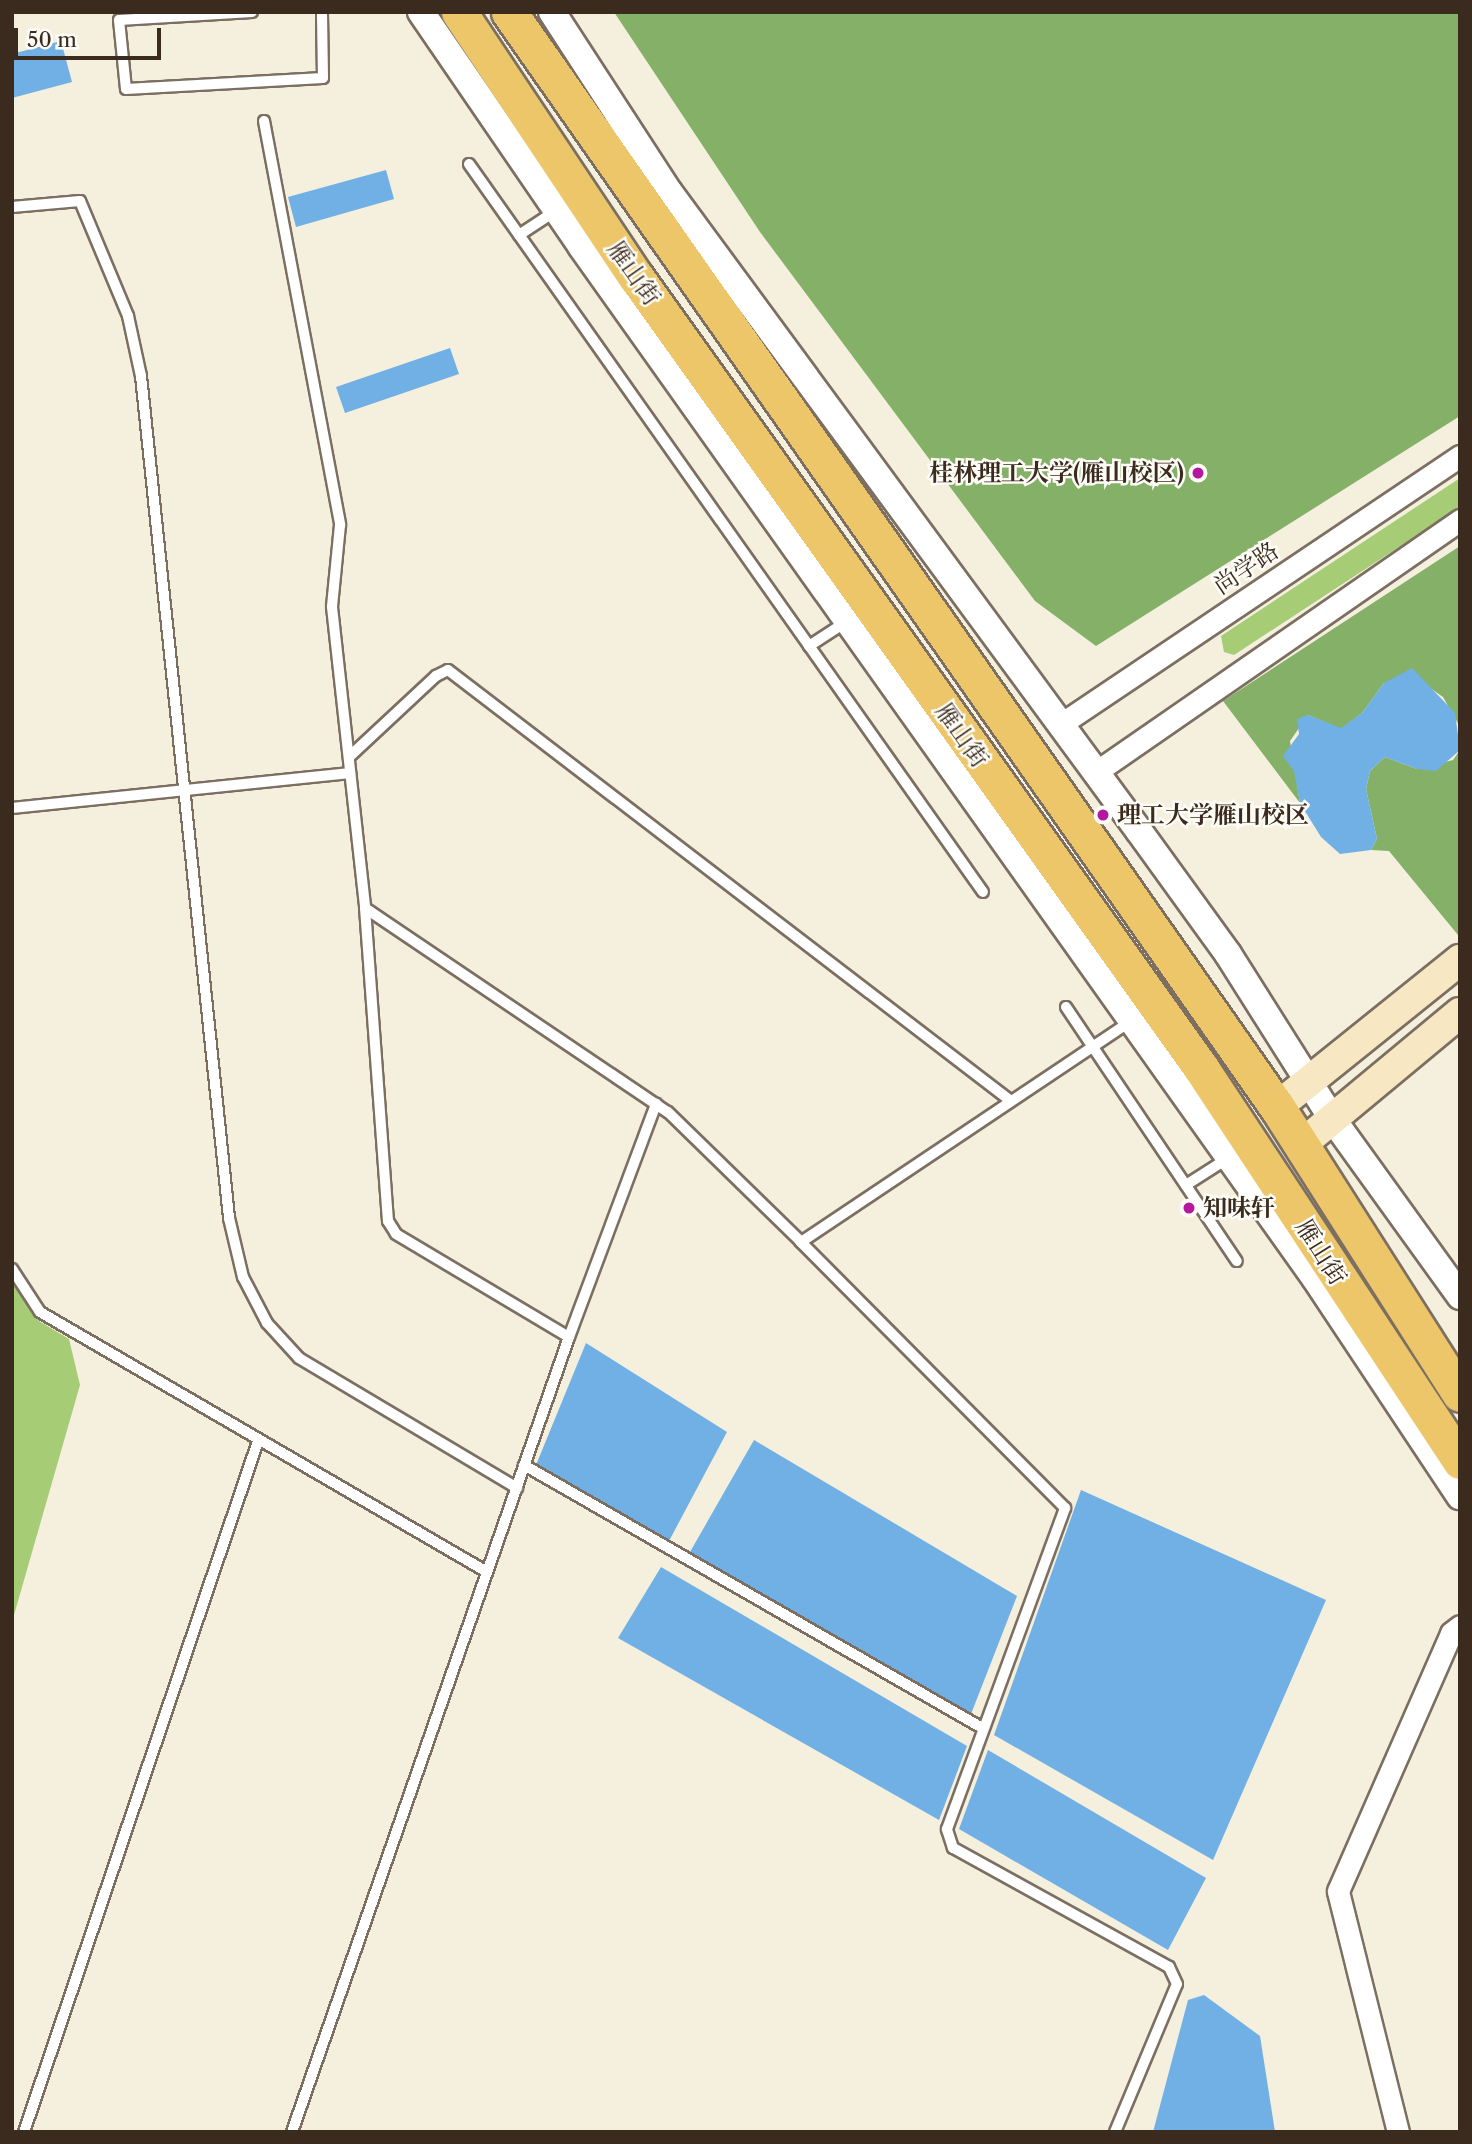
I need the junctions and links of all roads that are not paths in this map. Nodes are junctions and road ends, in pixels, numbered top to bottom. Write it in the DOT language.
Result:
graph roads {
  1 [pos="252,12"];
  2 [pos="322,12"];
  3 [pos="421,12"];
  4 [pos="459,12"];
  5 [pos="509,12"];
  6 [pos="552,12"];
  7 [pos="264,121"];
  8 [pos="469,164"];
  9 [pos="12,207"];
  10 [pos="557,210"];
  11 [pos="519,235"];
  12 [pos="1460,456"];
  13 [pos="1460,520"];
  14 [pos="848,620"];
  15 [pos="809,646"];
  16 [pos="1061,724"];
  17 [pos="349,757"];
  18 [pos="1096,772"];
  19 [pos="350,773"];
  20 [pos="184,787"];
  21 [pos="12,808"];
  22 [pos="983,892"];
  23 [pos="365,908"];
  24 [pos="1460,960"];
  25 [pos="1066,1007"];
  26 [pos="1144,1013"];
  27 [pos="1460,1013"];
  28 [pos="1093,1047"];
  29 [pos="1308,1081"];
  30 [pos="1012,1101"];
  31 [pos="656,1104"];
  32 [pos="1277,1107"];
  33 [pos="1331,1116"];
  34 [pos="1302,1144"];
  35 [pos="1230,1157"];
  36 [pos="1185,1185"];
  37 [pos="801,1242"];
  38 [pos="1237,1261"];
  39 [pos="12,1269"];
  40 [pos="1460,1296"];
  41 [pos="569,1337"];
  42 [pos="1460,1394"];
  43 [pos="258,1441"];
  44 [pos="1460,1461"];
  45 [pos="524,1465"];
  46 [pos="517,1488"];
  47 [pos="1460,1496"];
  48 [pos="488,1572"];
  49 [pos="1457,1636"];
  50 [pos="984,1729"];
  51 [pos="24,2132"];
  52 [pos="292,2132"];
  53 [pos="1115,2132"];
  54 [pos="1398,2132"];
  1 -- 2 [label="lane"];
  3 -- 10 [label="street"];
  4 -- 26 [label="highway, 雁山街"];
  5 -- 32 [label="highway, 雁山街"];
  6 -- 16 [label="street"];
  7 -- 17 [label="lane"];
  8 -- 11 [label="lane"];
  9 -- 20 [label="lane"];
  10 -- 11 [label="lane"];
  10 -- 14 [label="street"];
  11 -- 15 [label="lane"];
  12 -- 16 [label="street, 尚学路"];
  13 -- 18 [label="street"];
  14 -- 15 [label="lane"];
  14 -- 26 [label="street"];
  15 -- 22 [label="lane"];
  16 -- 18 [label="street"];
  17 -- 19 [label="lane"];
  17 -- 30 [label="lane"];
  18 -- 29 [label="street"];
  19 -- 20 [label="lane"];
  19 -- 23 [label="lane"];
  20 -- 21 [label="lane"];
  20 -- 46 [label="lane"];
  23 -- 31 [label="lane"];
  23 -- 41 [label="lane"];
  24 -- 29 [label="main road"];
  25 -- 28 [label="lane"];
  26 -- 28 [label="lane"];
  26 -- 35 [label="street"];
  26 -- 44 [label="highway, 雁山街"];
  27 -- 33 [label="main road"];
  28 -- 30 [label="lane"];
  28 -- 36 [label="lane"];
  29 -- 32 [label="main road"];
  29 -- 33 [label="street"];
  30 -- 37 [label="lane"];
  31 -- 37 [label="lane"];
  31 -- 41 [label="lane"];
  32 -- 34 [label="highway, 雁山街"];
  33 -- 34 [label="main road"];
  33 -- 40 [label="street"];
  34 -- 42 [label="highway, 雁山街"];
  35 -- 36 [label="lane"];
  35 -- 47 [label="street"];
  36 -- 38 [label="lane"];
  37 -- 50 [label="lane"];
  39 -- 43 [label="lane"];
  41 -- 45 [label="lane"];
  43 -- 48 [label="lane"];
  43 -- 51 [label="lane"];
  45 -- 46 [label="lane"];
  45 -- 50 [label="lane"];
  46 -- 48 [label="lane"];
  48 -- 52 [label="lane"];
  49 -- 54 [label="street"];
  50 -- 53 [label="lane"];
}
